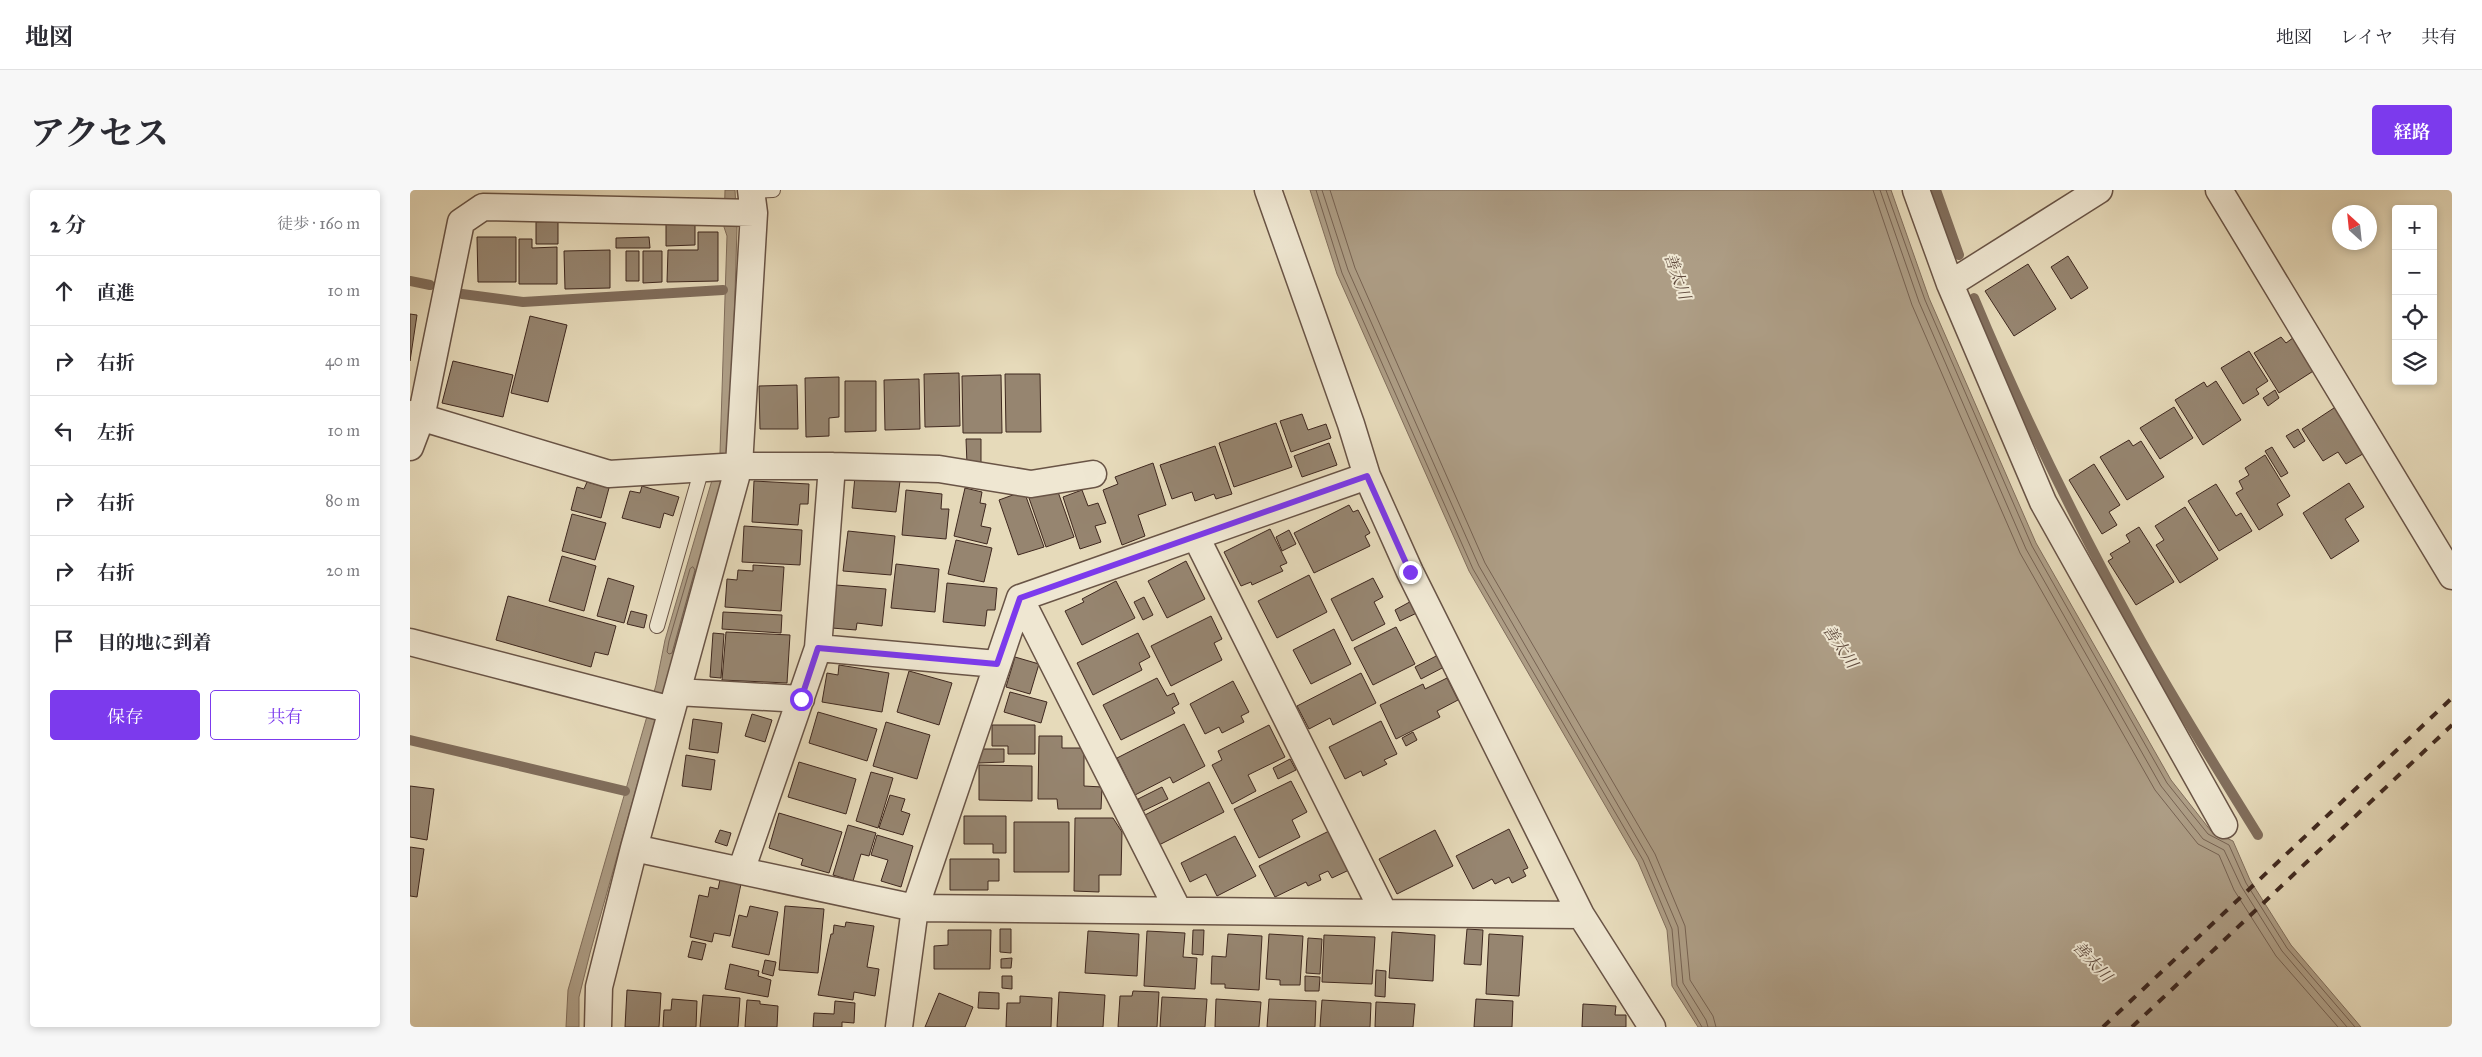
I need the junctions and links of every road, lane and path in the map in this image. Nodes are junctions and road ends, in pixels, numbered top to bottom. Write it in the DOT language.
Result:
graph roads {
  1 [pos="1268,190"];
  2 [pos="1916,190"];
  3 [pos="2099,190"];
  4 [pos="2219,190"];
  5 [pos="748,201"];
  6 [pos="1950,284"];
  7 [pos="416,416"];
  8 [pos="410,447"];
  9 [pos="832,466"];
  10 [pos="721,467"];
  11 [pos="1093,474"];
  12 [pos="1367,476"];
  13 [pos="1196,537"];
  14 [pos="2452,576"];
  15 [pos="1020,598"];
  16 [pos="657,626"];
  17 [pos="410,642"];
  18 [pos="818,648"];
  19 [pos="997,664"];
  20 [pos="801,699"];
  21 [pos="665,704"];
  22 [pos="2224,825"];
  23 [pos="634,848"];
  24 [pos="741,871"];
  25 [pos="915,908"];
  26 [pos="1178,910"];
  27 [pos="1384,913"];
  28 [pos="1581,914"];
  29 [pos="598,1027"];
  30 [pos="899,1027"];
  31 [pos="1652,1027"];
  1 -- 12 [label="street"];
  2 -- 6 [label="street"];
  3 -- 6 [label="street"];
  4 -- 14 [label="street"];
  5 -- 7 [label="street"];
  5 -- 10 [label="street"];
  6 -- 22 [label="street"];
  7 -- 8 [label="street"];
  7 -- 10 [label="street"];
  9 -- 10 [label="street"];
  9 -- 11 [label="street"];
  9 -- 18 [label="street"];
  10 -- 16 [label="lane"];
  10 -- 21 [label="street"];
  12 -- 13 [label="street"];
  12 -- 28 [label="street"];
  13 -- 15 [label="street"];
  13 -- 27 [label="street"];
  15 -- 19 [label="street"];
  15 -- 26 [label="street"];
  17 -- 21 [label="street"];
  18 -- 19 [label="street"];
  18 -- 20 [label="street"];
  19 -- 25 [label="street"];
  20 -- 21 [label="street"];
  20 -- 24 [label="street"];
  21 -- 23 [label="street"];
  23 -- 24 [label="street"];
  23 -- 29 [label="street"];
  24 -- 25 [label="street"];
  25 -- 26 [label="street"];
  25 -- 30 [label="street"];
  26 -- 27 [label="street"];
  27 -- 28 [label="street"];
  28 -- 31 [label="street"];
}
